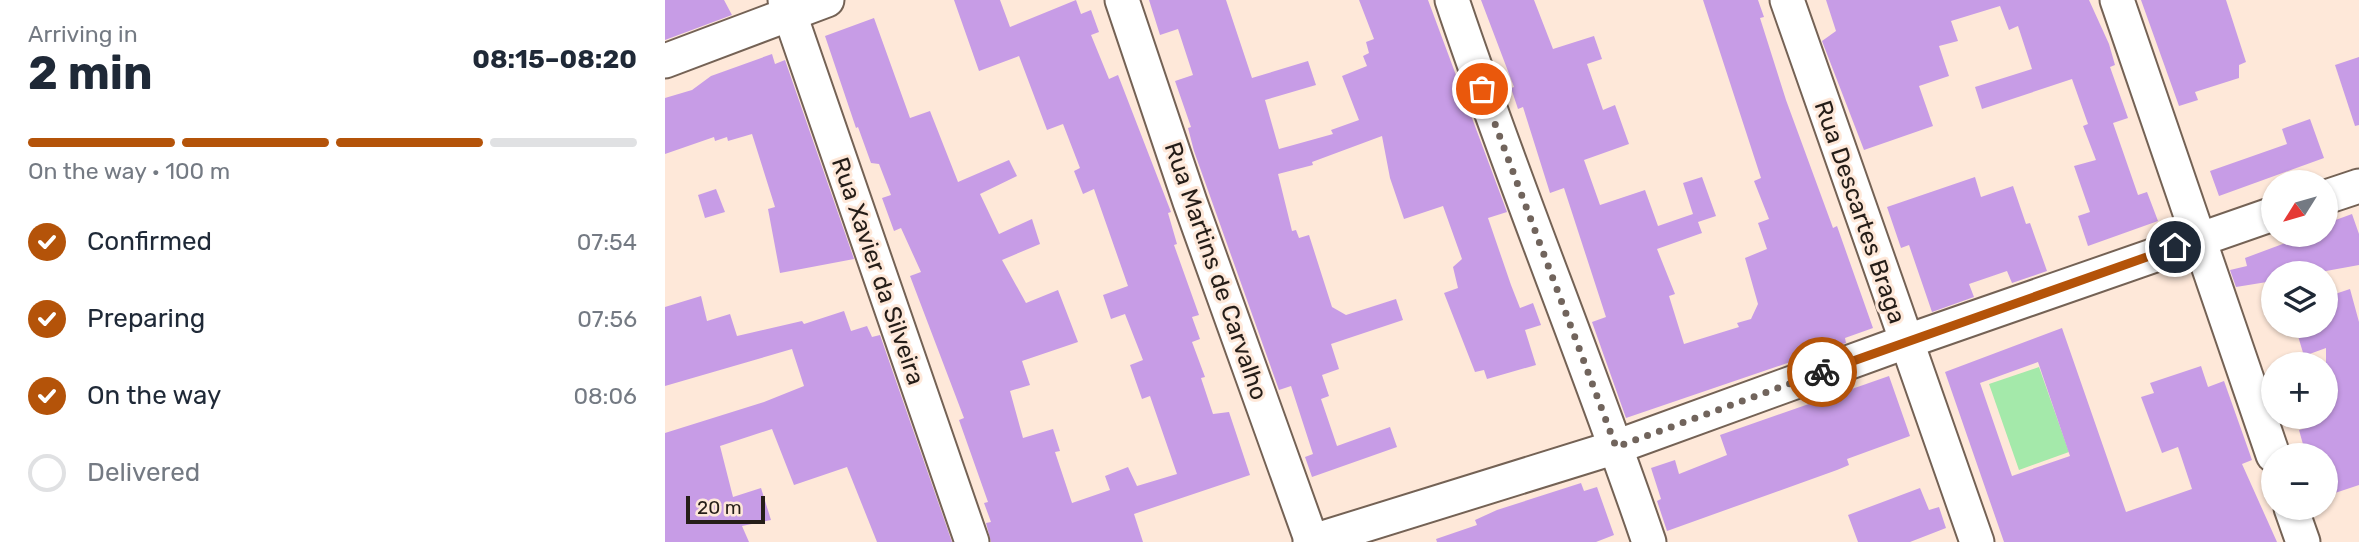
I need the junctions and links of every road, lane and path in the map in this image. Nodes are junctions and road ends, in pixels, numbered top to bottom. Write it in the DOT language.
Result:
graph roads {
  1 [pos="827,0"];
  2 [pos="1122,0"];
  3 [pos="1452,0"];
  4 [pos="1787,0"];
  5 [pos="2117,0"];
  6 [pos="787,7"];
  7 [pos="665,61"];
  8 [pos="2359,186"];
  9 [pos="2338,193"];
  10 [pos="2261,218"];
  11 [pos="2200,238"];
  12 [pos="1905,342"];
  13 [pos="2269,443"];
  14 [pos="1616,447"];
  15 [pos="2295,520"];
  16 [pos="972,542"];
  17 [pos="1312,542"];
  18 [pos="1649,542"];
  19 [pos="1977,542"];
  20 [pos="2303,542"];
  1 -- 6 [label="street"];
  2 -- 17 [label="street, Rua Martins de Carvalho"];
  3 -- 14 [label="street"];
  4 -- 12 [label="street, Rua Descartes Braga"];
  5 -- 11 [label="street"];
  6 -- 7 [label="street"];
  6 -- 16 [label="street, Rua Xavier da Silveira"];
  8 -- 9 [label="street"];
  10 -- 11 [label="street"];
  11 -- 12 [label="street"];
  11 -- 13 [label="street"];
  12 -- 14 [label="street"];
  12 -- 19 [label="street, Rua Descartes Braga"];
  14 -- 17 [label="street"];
  14 -- 18 [label="street"];
  15 -- 20 [label="street"];
}
